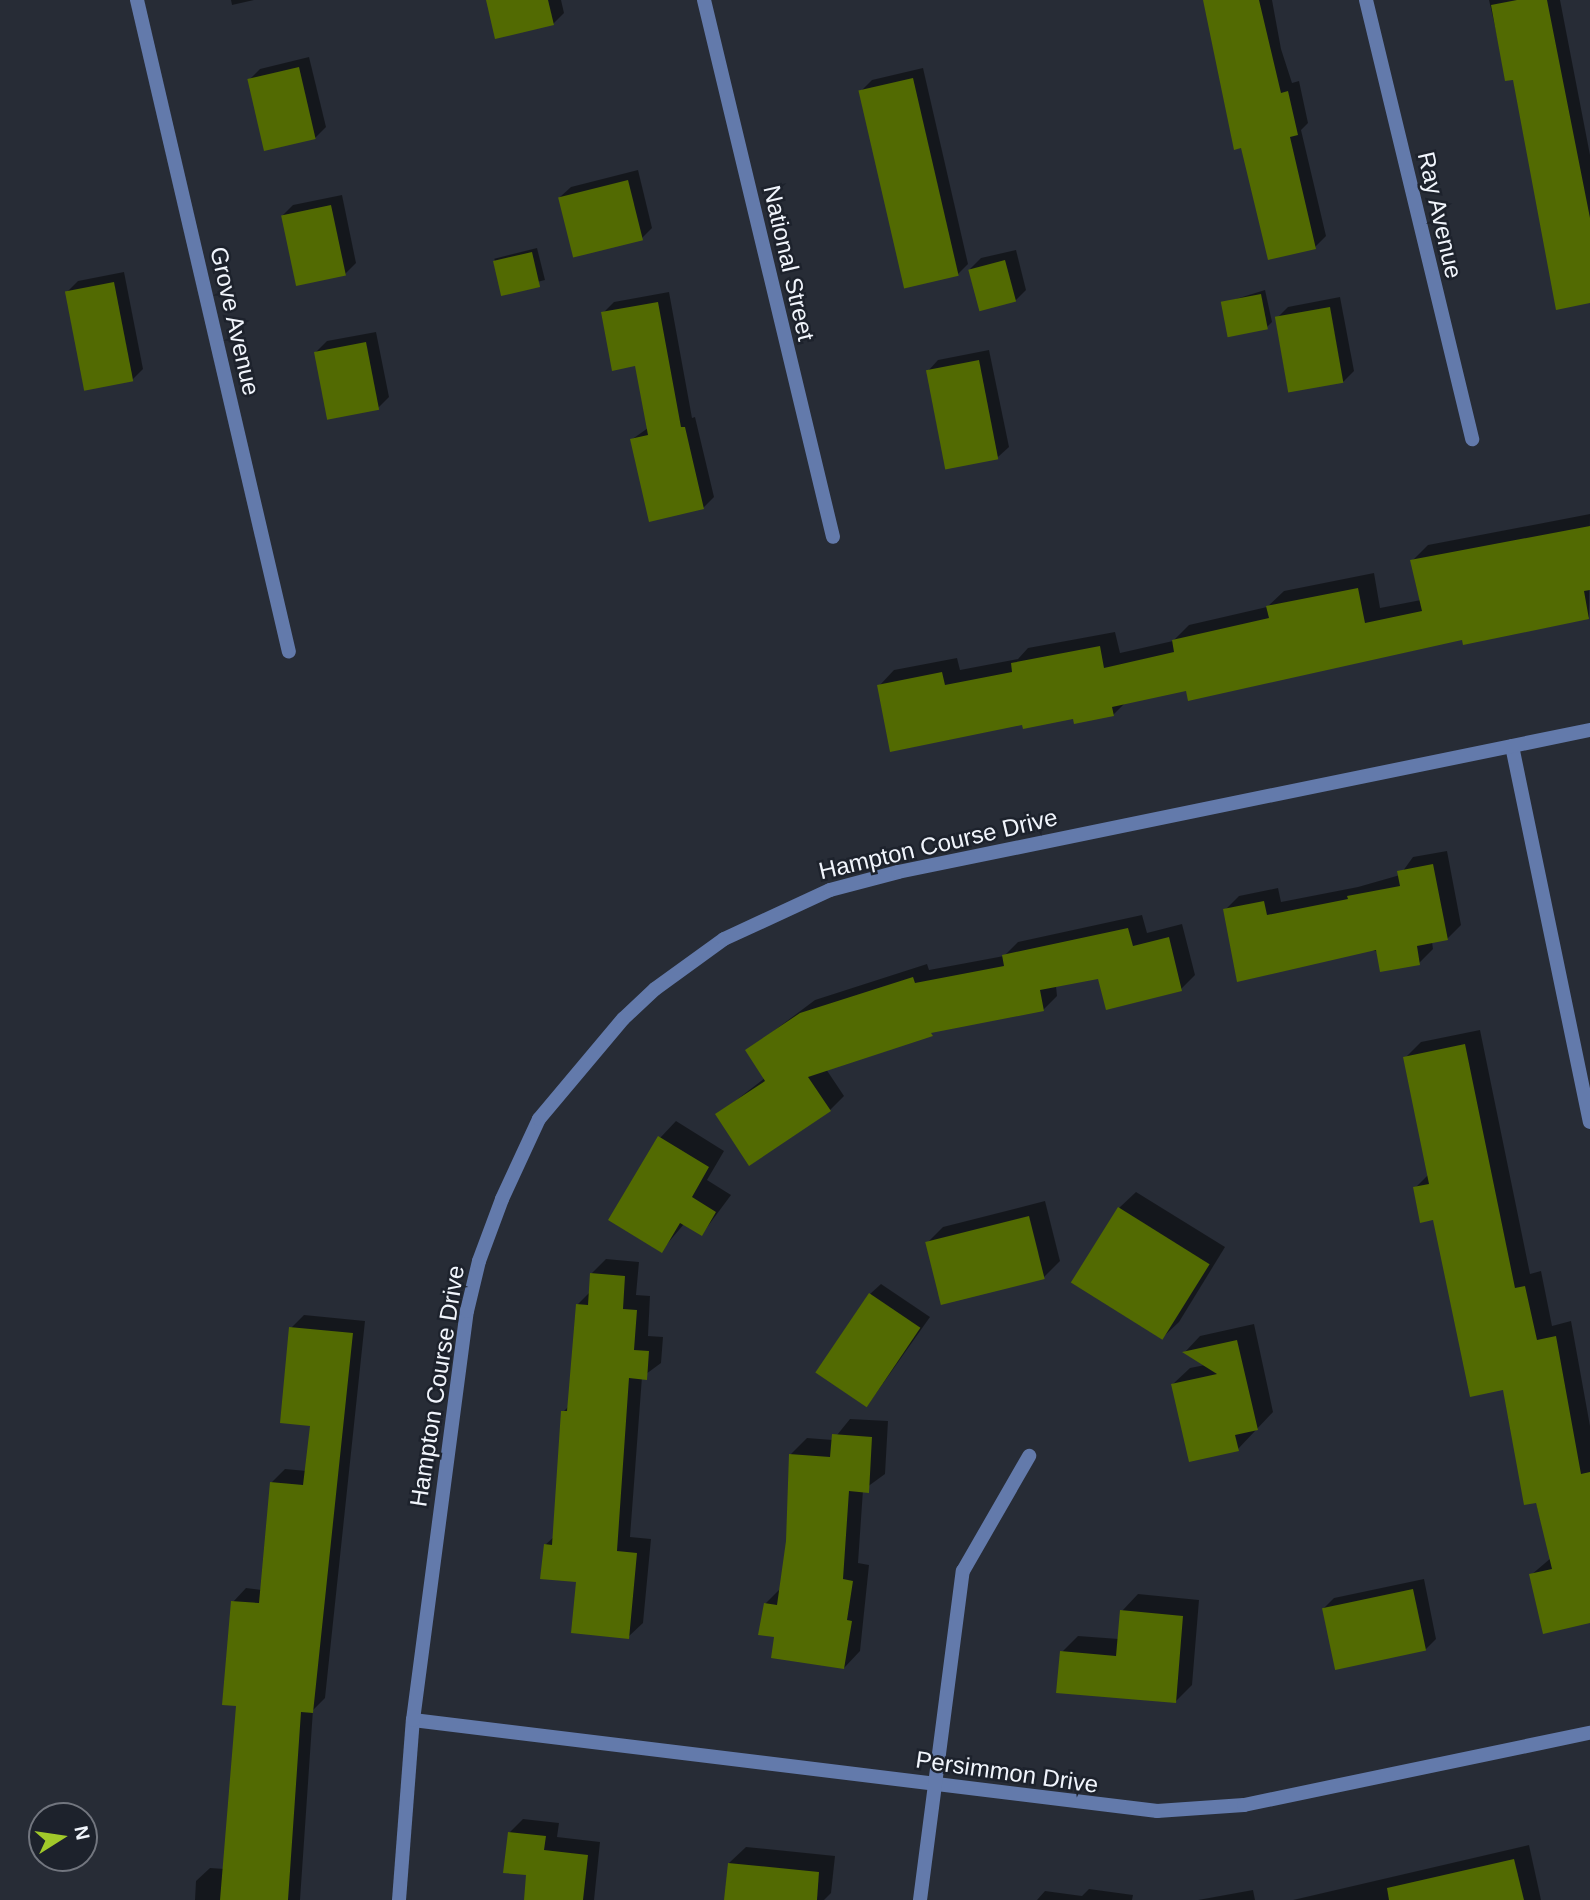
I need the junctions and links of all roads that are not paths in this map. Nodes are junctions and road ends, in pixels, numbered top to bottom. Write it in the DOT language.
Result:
graph roads {
  1 [pos="137,0"];
  2 [pos="704,0"];
  3 [pos="1366,0"];
  4 [pos="1472,439"];
  5 [pos="833,537"];
  6 [pos="289,652"];
  7 [pos="1590,730"];
  8 [pos="1512,746"];
  9 [pos="1590,1122"];
  10 [pos="1029,1456"];
  11 [pos="413,1720"];
  12 [pos="1590,1733"];
  13 [pos="935,1783"];
  14 [pos="399,1900"];
  15 [pos="920,1900"];
  1 -- 6 [label="street, Grove Avenue"];
  2 -- 5 [label="street, National Street"];
  3 -- 4 [label="street, Ray Avenue"];
  7 -- 8 [label="street, Hampton Course Drive"];
  8 -- 9 [label="street"];
  8 -- 11 [label="street, Hampton Course Drive"];
  10 -- 13 [label="street"];
  11 -- 13 [label="street, Persimmon Drive"];
  11 -- 14 [label="street, Hampton Course Drive"];
  12 -- 13 [label="street, Persimmon Drive"];
  13 -- 15 [label="street"];
}
